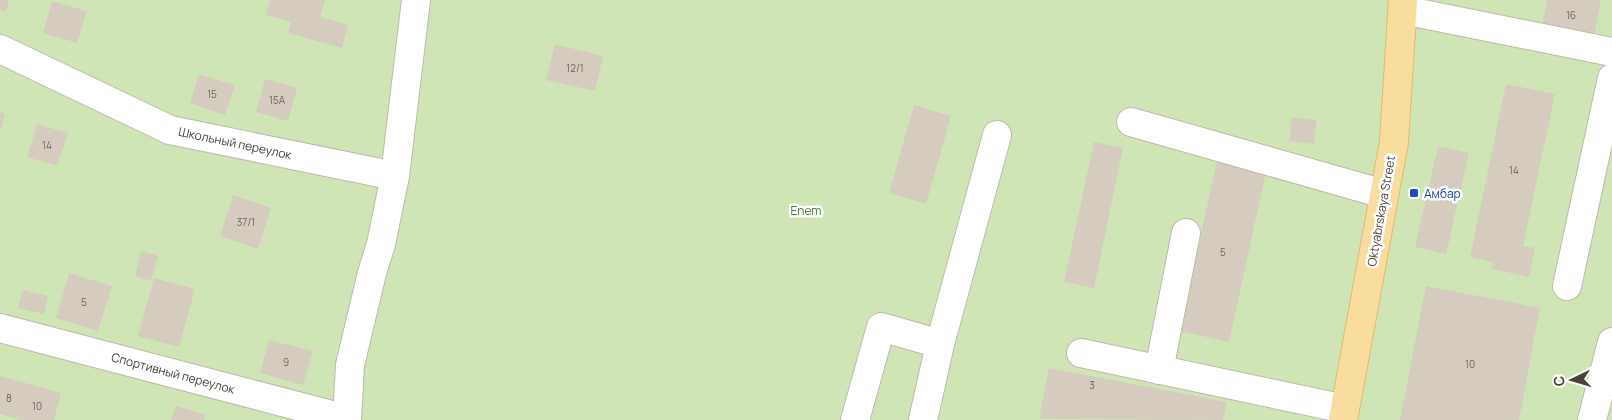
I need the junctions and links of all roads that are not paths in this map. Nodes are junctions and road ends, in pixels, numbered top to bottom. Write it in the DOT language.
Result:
graph roads {
  1 [pos="416,0"];
  2 [pos="1403,5"];
  3 [pos="0,49"];
  4 [pos="1612,52"];
  5 [pos="1612,78"];
  6 [pos="1131,122"];
  7 [pos="997,135"];
  8 [pos="395,176"];
  9 [pos="1384,194"];
  10 [pos="1186,233"];
  11 [pos="1567,286"];
  12 [pos="0,328"];
  13 [pos="1612,342"];
  14 [pos="940,344"];
  15 [pos="1081,353"];
  16 [pos="1159,370"];
  17 [pos="1344,415"];
  18 [pos="347,420"];
  19 [pos="855,420"];
  20 [pos="923,420"];
  21 [pos="1592,420"];
  1 -- 8 [label="street"];
  2 -- 4 [label="street"];
  2 -- 9 [label="main road, Oktyabrskaya Street"];
  3 -- 8 [label="street, Школьный переулок"];
  5 -- 11 [label="street"];
  6 -- 9 [label="street"];
  7 -- 14 [label="street"];
  8 -- 18 [label="street"];
  9 -- 17 [label="main road, Oktyabrskaya Street"];
  10 -- 16 [label="street"];
  12 -- 18 [label="street, Спортивный переулок"];
  13 -- 21 [label="street"];
  14 -- 19 [label="street"];
  14 -- 20 [label="street"];
  15 -- 16 [label="street"];
  16 -- 17 [label="street"];
}
